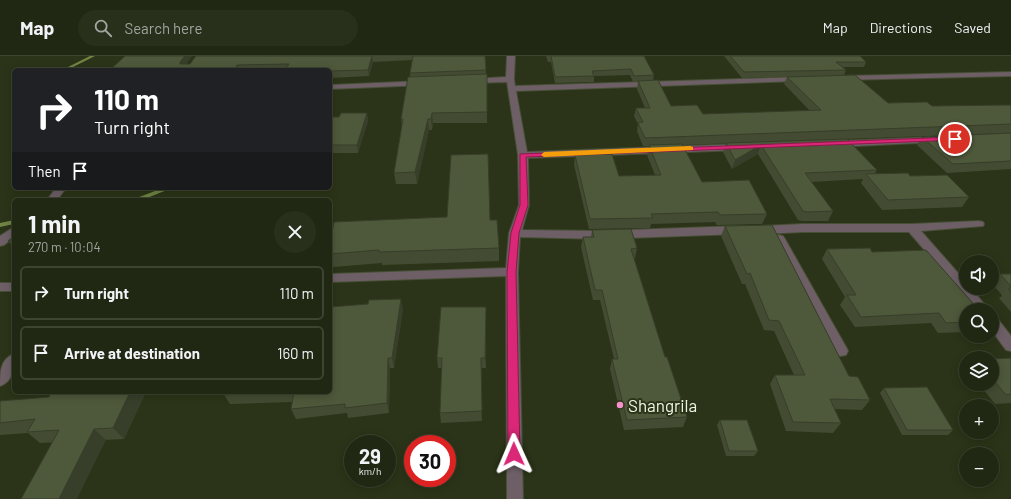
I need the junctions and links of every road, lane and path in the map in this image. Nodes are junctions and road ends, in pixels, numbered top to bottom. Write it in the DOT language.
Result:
graph roads {
  1 [pos="511,56"];
  2 [pos="1011,74"];
  3 [pos="837,78"];
  4 [pos="510,79"];
  5 [pos="806,79"];
  6 [pos="463,81"];
  7 [pos="431,83"];
  8 [pos="332,87"];
  9 [pos="512,89"];
  10 [pos="948,139"];
  11 [pos="828,144"];
  12 [pos="748,146"];
  13 [pos="523,155"];
  14 [pos="60,190"];
  15 [pos="54,198"];
  16 [pos="979,224"];
  17 [pos="912,228"];
  18 [pos="774,229"];
  19 [pos="12,233"];
  20 [pos="515,233"];
  21 [pos="0,242"];
  22 [pos="512,272"];
  23 [pos="332,278"];
  24 [pos="0,287"];
  25 [pos="12,287"];
  26 [pos="977,303"];
  27 [pos="999,330"];
  28 [pos="1011,346"];
  29 [pos="841,351"];
  30 [pos="12,363"];
  31 [pos="0,380"];
  32 [pos="515,499"];
  1 -- 4 [label="street"];
  2 -- 3 [label="street"];
  4 -- 6 [label="street"];
  4 -- 9 [label="street"];
  5 -- 9 [label="street"];
  7 -- 8 [label="street"];
  9 -- 13 [label="street"];
  10 -- 11 [label="street"];
  12 -- 13 [label="street"];
  13 -- 20 [label="street"];
  14 -- 15 [label="street"];
  16 -- 17 [label="street"];
  17 -- 18 [label="street"];
  17 -- 26 [label="street"];
  18 -- 20 [label="street"];
  18 -- 29 [label="street"];
  19 -- 21 [label="street"];
  20 -- 22 [label="street"];
  22 -- 23 [label="street"];
  22 -- 32 [label="street"];
  24 -- 25 [label="street"];
  27 -- 28 [label="street"];
  30 -- 31 [label="street"];
}
